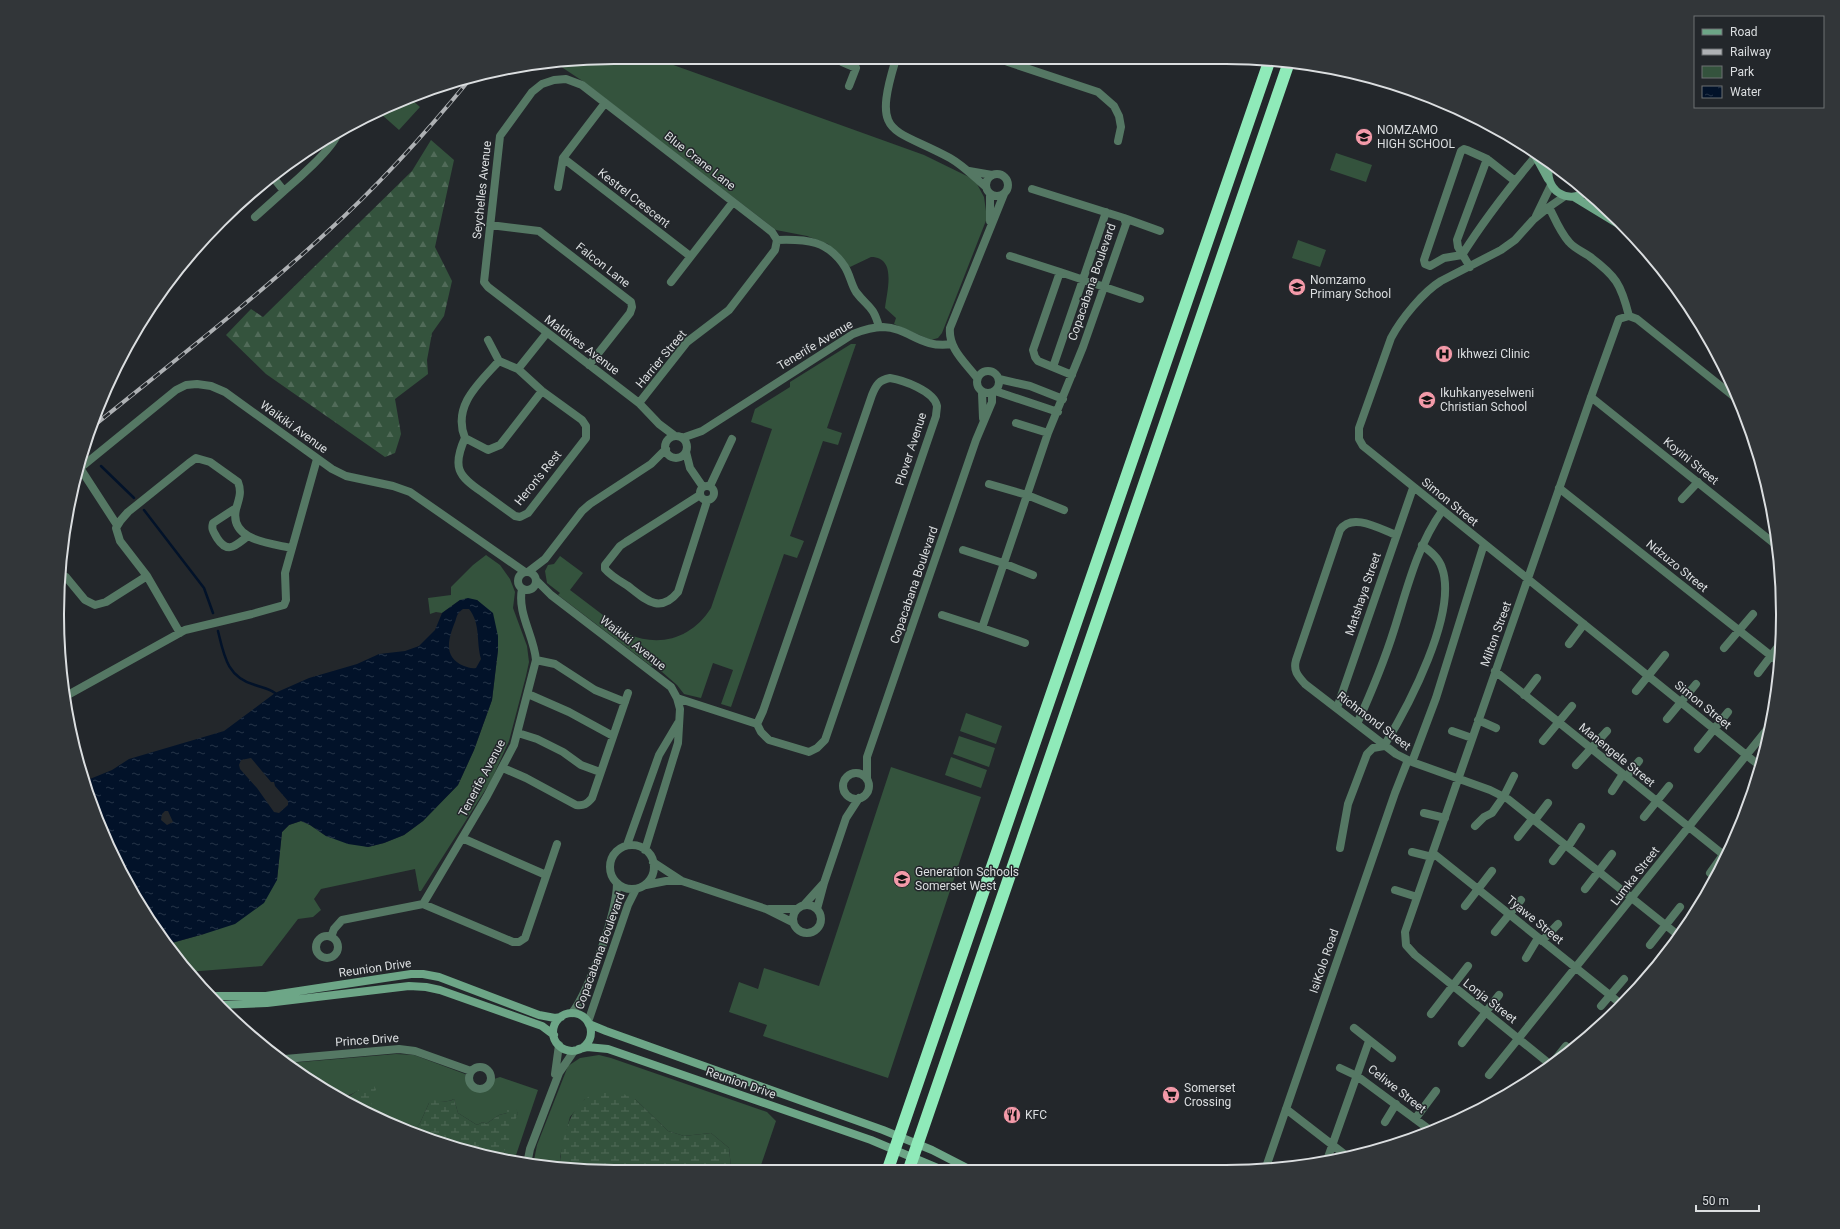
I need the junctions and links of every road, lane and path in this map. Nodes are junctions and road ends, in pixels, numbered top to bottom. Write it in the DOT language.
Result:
graph roads {
  1 [pos="894,64"];
  2 [pos="1014,64"];
  3 [pos="857,65"];
  4 [pos="1268,66"];
  5 [pos="1287,68"];
  6 [pos="850,86"];
  7 [pos="605,103"];
  8 [pos="335,140"];
  9 [pos="1118,141"];
  10 [pos="562,158"];
  11 [pos="1486,159"];
  12 [pos="1534,159"];
  13 [pos="1539,163"];
  14 [pos="1550,170"];
  15 [pos="969,171"];
  16 [pos="992,175"];
  17 [pos="276,181"];
  18 [pos="1515,181"];
  19 [pos="1550,182"];
  20 [pos="558,187"];
  21 [pos="1032,189"];
  22 [pos="988,190"];
  23 [pos="284,191"];
  24 [pos="1004,194"];
  25 [pos="1580,194"];
  26 [pos="1565,196"];
  27 [pos="1574,197"];
  28 [pos="733,202"];
  29 [pos="1549,207"];
  30 [pos="1106,212"];
  31 [pos="255,217"];
  32 [pos="1606,217"];
  33 [pos="1124,218"];
  34 [pos="1533,220"];
  35 [pos="990,224"];
  36 [pos="490,225"];
  37 [pos="1160,231"];
  38 [pos="777,240"];
  39 [pos="1462,255"];
  40 [pos="690,256"];
  41 [pos="1010,256"];
  42 [pos="1470,267"];
  43 [pos="1060,272"];
  44 [pos="1082,279"];
  45 [pos="671,282"];
  46 [pos="1104,286"];
  47 [pos="488,287"];
  48 [pos="1140,299"];
  49 [pos="1629,316"];
  50 [pos="879,327"];
  51 [pos="546,334"];
  52 [pos="488,340"];
  53 [pos="952,344"];
  54 [pos="499,361"];
  55 [pos="966,362"];
  56 [pos="589,365"];
  57 [pos="1053,367"];
  58 [pos="518,369"];
  59 [pos="986,371"];
  60 [pos="1072,375"];
  61 [pos="977,378"];
  62 [pos="999,379"];
  63 [pos="542,391"];
  64 [pos="994,392"];
  65 [pos="1729,392"];
  66 [pos="982,393"];
  67 [pos="1591,397"];
  68 [pos="1064,399"];
  69 [pos="639,403"];
  70 [pos="1058,412"];
  71 [pos="983,420"];
  72 [pos="1016,423"];
  73 [pos="659,424"];
  74 [pos="702,431"];
  75 [pos="1048,433"];
  76 [pos="679,437"];
  77 [pos="465,438"];
  78 [pos="732,439"];
  79 [pos="666,446"];
  80 [pos="687,449"];
  81 [pos="675,458"];
  82 [pos="317,459"];
  83 [pos="85,464"];
  84 [pos="651,464"];
  85 [pos="690,468"];
  86 [pos="83,474"];
  87 [pos="1698,482"];
  88 [pos="989,484"];
  89 [pos="706,486"];
  90 [pos="1414,488"];
  91 [pos="1559,488"];
  92 [pos="700,495"];
  93 [pos="1027,495"];
  94 [pos="1682,499"];
  95 [pos="707,501"];
  96 [pos="236,508"];
  97 [pos="1064,510"];
  98 [pos="1442,510"];
  99 [pos="118,525"];
  100 [pos="1396,535"];
  101 [pos="248,536"];
  102 [pos="1770,540"];
  103 [pos="1484,544"];
  104 [pos="1422,545"];
  105 [pos="291,548"];
  106 [pos="963,550"];
  107 [pos="1003,563"];
  108 [pos="1033,575"];
  109 [pos="147,576"];
  110 [pos="529,576"];
  111 [pos="65,577"];
  112 [pos="1528,579"];
  113 [pos="527,590"];
  114 [pos="551,595"];
  115 [pos="1753,614"];
  116 [pos="942,615"];
  117 [pos="1584,624"];
  118 [pos="982,628"];
  119 [pos="1739,631"];
  120 [pos="180,633"];
  121 [pos="1025,643"];
  122 [pos="1569,644"];
  123 [pos="1724,648"];
  124 [pos="1775,651"];
  125 [pos="1665,655"];
  126 [pos="1771,656"];
  127 [pos="1774,658"];
  128 [pos="536,660"];
  129 [pos="1495,671"];
  130 [pos="1758,673"];
  131 [pos="1648,676"];
  132 [pos="1537,678"];
  133 [pos="1696,684"];
  134 [pos="1636,691"];
  135 [pos="628,693"];
  136 [pos="70,694"];
  137 [pos="528,694"];
  138 [pos="1524,695"];
  139 [pos="677,698"];
  140 [pos="625,702"];
  141 [pos="1680,702"];
  142 [pos="1572,706"];
  143 [pos="1337,708"];
  144 [pos="1728,712"];
  145 [pos="1478,720"];
  146 [pos="1667,720"];
  147 [pos="678,722"];
  148 [pos="1558,722"];
  149 [pos="757,724"];
  150 [pos="1358,724"];
  151 [pos="1496,728"];
  152 [pos="1714,729"];
  153 [pos="1452,731"];
  154 [pos="1607,731"];
  155 [pos="518,733"];
  156 [pos="613,736"];
  157 [pos="1762,736"];
  158 [pos="1472,738"];
  159 [pos="1543,740"];
  160 [pos="1384,746"];
  161 [pos="1590,748"];
  162 [pos="1698,749"];
  163 [pos="1746,755"];
  164 [pos="867,757"];
  165 [pos="1639,760"];
  166 [pos="1410,761"];
  167 [pos="1755,762"];
  168 [pos="1576,765"];
  169 [pos="503,768"];
  170 [pos="600,772"];
  171 [pos="854,773"];
  172 [pos="1514,776"];
  173 [pos="1624,776"];
  174 [pos="867,779"];
  175 [pos="1458,779"];
  176 [pos="1669,786"];
  177 [pos="1612,791"];
  178 [pos="848,795"];
  179 [pos="1504,796"];
  180 [pos="859,798"];
  181 [pos="1656,801"];
  182 [pos="1548,803"];
  183 [pos="1424,813"];
  184 [pos="1644,817"];
  185 [pos="846,818"];
  186 [pos="1445,818"];
  187 [pos="1534,819"];
  188 [pos="1475,826"];
  189 [pos="1581,827"];
  190 [pos="1688,827"];
  191 [pos="1518,837"];
  192 [pos="462,838"];
  193 [pos="557,844"];
  194 [pos="627,845"];
  195 [pos="1567,846"];
  196 [pos="1340,848"];
  197 [pos="645,850"];
  198 [pos="1412,852"];
  199 [pos="1721,853"];
  200 [pos="1612,854"];
  201 [pos="1432,855"];
  202 [pos="1553,861"];
  203 [pos="653,862"];
  204 [pos="1713,869"];
  205 [pos="1492,871"];
  206 [pos="1600,872"];
  207 [pos="1710,873"];
  208 [pos="546,875"];
  209 [pos="682,881"];
  210 [pos="617,883"];
  211 [pos="824,883"];
  212 [pos="646,884"];
  213 [pos="636,889"];
  214 [pos="1585,889"];
  215 [pos="1395,890"];
  216 [pos="1478,890"];
  217 [pos="1417,897"];
  218 [pos="1633,899"];
  219 [pos="1521,900"];
  220 [pos="422,904"];
  221 [pos="804,905"];
  222 [pos="1465,906"];
  223 [pos="1680,907"];
  224 [pos="766,909"];
  225 [pos="796,909"];
  226 [pos="817,909"];
  227 [pos="1509,915"];
  228 [pos="792,922"];
  229 [pos="1558,924"];
  230 [pos="1666,925"];
  231 [pos="1495,932"];
  232 [pos="1675,932"];
  233 [pos="330,937"];
  234 [pos="1540,940"];
  235 [pos="1650,945"];
  236 [pos="1415,955"];
  237 [pos="1526,958"];
  238 [pos="1468,966"];
  239 [pos="1576,969"];
  240 [pos="1624,979"];
  241 [pos="1453,986"];
  242 [pos="1499,995"];
  243 [pos="218,996"];
  244 [pos="1610,996"];
  245 [pos="1617,1001"];
  246 [pos="226,1005"];
  247 [pos="1601,1006"];
  248 [pos="572,1013"];
  249 [pos="1485,1013"];
  250 [pos="1431,1014"];
  251 [pos="561,1017"];
  252 [pos="589,1023"];
  253 [pos="1354,1028"];
  254 [pos="554,1035"];
  255 [pos="1519,1039"];
  256 [pos="1368,1041"];
  257 [pos="1462,1043"];
  258 [pos="559,1045"];
  259 [pos="576,1050"];
  260 [pos="1392,1058"];
  261 [pos="290,1059"];
  262 [pos="1546,1061"];
  263 [pos="1340,1068"];
  264 [pos="471,1071"];
  265 [pos="1490,1075"];
  266 [pos="1357,1076"];
  267 [pos="1436,1091"];
  268 [pos="549,1098"];
  269 [pos="1396,1104"];
  270 [pos="1286,1109"];
  271 [pos="1415,1119"];
  272 [pos="1386,1122"];
  273 [pos="1426,1127"];
  274 [pos="899,1136"];
  275 [pos="917,1144"];
  276 [pos="1332,1144"];
  277 [pos="894,1150"];
  278 [pos="1342,1152"];
  279 [pos="1328,1155"];
  280 [pos="528,1158"];
  281 [pos="911,1163"];
  282 [pos="1267,1163"];
  283 [pos="889,1165"];
  284 [pos="961,1165"];
  1 -- 15 [label="street"];
  2 -- 9 [label="street"];
  3 -- 6 [label="street"];
  4 -- 274 [label="highway"];
  5 -- 275 [label="highway"];
  7 -- 10 [label="street"];
  7 -- 28 [label="street, Blue Crane Lane"];
  7 -- 36 [label="street, Seychelles Avenue"];
  8 -- 23 [label="street"];
  10 -- 20 [label="street"];
  10 -- 40 [label="street, Kestrel Crescent"];
  11 -- 18 [label="street"];
  11 -- 39 [label="street"];
  11 -- 39 [label="street"];
  12 -- 18 [label="street"];
  13 -- 19 [label="street"];
  14 -- 19 [label="street"];
  15 -- 16 [label="street"];
  15 -- 22 [label="street"];
  16 -- 22 [label="street"];
  16 -- 24 [label="street"];
  17 -- 23 [label="street"];
  18 -- 39 [label="street"];
  19 -- 26 [label="street"];
  19 -- 34 [label="street, Simon Street"];
  21 -- 30 [label="street, Copacabana Boulevard"];
  22 -- 24 [label="street"];
  22 -- 35 [label="street"];
  23 -- 31 [label="street"];
  24 -- 35 [label="street"];
  25 -- 27 [label="street"];
  26 -- 27 [label="street"];
  26 -- 29 [label="street, Simon Street"];
  27 -- 32 [label="street"];
  28 -- 38 [label="street, Blue Crane Lane"];
  28 -- 40 [label="street"];
  29 -- 34 [label="street, Simon Street"];
  29 -- 49 [label="street"];
  30 -- 33 [label="street, Copacabana Boulevard"];
  30 -- 44 [label="street"];
  33 -- 37 [label="street"];
  33 -- 46 [label="street, Copacabana Boulevard"];
  34 -- 42 [label="street, Simon Street"];
  35 -- 53 [label="street"];
  36 -- 47 [label="street, Seychelles Avenue"];
  36 -- 56 [label="street, Falcon Lane"];
  38 -- 50 [label="street"];
  38 -- 69 [label="street, Harrier Street"];
  39 -- 42 [label="street"];
  40 -- 45 [label="street"];
  41 -- 43 [label="street"];
  42 -- 90 [label="street, Simon Street"];
  43 -- 44 [label="street"];
  43 -- 57 [label="street"];
  44 -- 46 [label="street"];
  44 -- 57 [label="street"];
  46 -- 48 [label="street"];
  46 -- 60 [label="street, Copacabana Boulevard"];
  47 -- 51 [label="street, Maldives Avenue"];
  49 -- 65 [label="street"];
  49 -- 67 [label="street, Milton Street"];
  50 -- 53 [label="street, Tenerife Avenue"];
  50 -- 74 [label="street, Tenerife Avenue"];
  51 -- 56 [label="street, Maldives Avenue"];
  51 -- 58 [label="street"];
  52 -- 54 [label="street"];
  53 -- 55 [label="street"];
  54 -- 58 [label="street, Heron's Rest"];
  54 -- 77 [label="street, Heron's Rest"];
  55 -- 59 [label="street"];
  55 -- 61 [label="street"];
  56 -- 69 [label="street, Maldives Avenue"];
  57 -- 60 [label="street"];
  58 -- 63 [label="street, Heron's Rest"];
  59 -- 61 [label="street"];
  59 -- 62 [label="street"];
  60 -- 68 [label="street, Copacabana Boulevard"];
  61 -- 66 [label="street"];
  62 -- 64 [label="street"];
  62 -- 68 [label="street"];
  63 -- 77 [label="street"];
  63 -- 77 [label="street, Heron's Rest"];
  64 -- 66 [label="street"];
  64 -- 70 [label="street"];
  64 -- 71 [label="street, Copacabana Boulevard"];
  66 -- 71 [label="street, Copacabana Boulevard"];
  67 -- 87 [label="street, Koyini Street"];
  67 -- 91 [label="street, Milton Street"];
  68 -- 70 [label="street, Copacabana Boulevard"];
  69 -- 73 [label="street, Maldives Avenue"];
  70 -- 75 [label="street, Copacabana Boulevard"];
  71 -- 164 [label="street, Copacabana Boulevard"];
  72 -- 75 [label="street"];
  73 -- 76 [label="street, Maldives Avenue"];
  73 -- 79 [label="street, Maldives Avenue"];
  74 -- 76 [label="street, Tenerife Avenue"];
  74 -- 80 [label="street, Tenerife Avenue"];
  75 -- 93 [label="street, Copacabana Boulevard"];
  76 -- 79 [label="street, Tenerife Avenue"];
  76 -- 80 [label="street, Maldives Avenue"];
  78 -- 89 [label="street"];
  79 -- 81 [label="street, Maldives Avenue"];
  79 -- 84 [label="street"];
  80 -- 81 [label="street, Tenerife Avenue"];
  80 -- 85 [label="street, Maldives Avenue"];
  81 -- 84 [label="street"];
  81 -- 85 [label="street, Maldives Avenue"];
  82 -- 83 [label="street, Waikiki Avenue"];
  82 -- 105 [label="street"];
  82 -- 110 [label="street, Waikiki Avenue"];
  84 -- 110 [label="street"];
  85 -- 89 [label="street"];
  86 -- 99 [label="street"];
  87 -- 94 [label="street"];
  87 -- 102 [label="street, Koyini Street"];
  88 -- 93 [label="street"];
  89 -- 92 [label="street"];
  89 -- 95 [label="street"];
  90 -- 98 [label="street, Simon Street"];
  90 -- 100 [label="street, Matshaya Street"];
  91 -- 112 [label="street, Milton Street"];
  91 -- 119 [label="street, Ndzuzo Street"];
  92 -- 95 [label="street"];
  92 -- 95 [label="street"];
  93 -- 97 [label="street"];
  93 -- 107 [label="street, Copacabana Boulevard"];
  96 -- 99 [label="street"];
  96 -- 101 [label="street"];
  96 -- 101 [label="street"];
  98 -- 103 [label="street, Simon Street"];
  98 -- 104 [label="street"];
  99 -- 109 [label="street"];
  100 -- 143 [label="street, Matshaya Street"];
  100 -- 143 [label="street, Richmond Street"];
  101 -- 105 [label="street"];
  103 -- 112 [label="street, Simon Street"];
  103 -- 166 [label="street, IsiKolo Road"];
  104 -- 150 [label="street"];
  104 -- 160 [label="street"];
  105 -- 120 [label="street"];
  106 -- 107 [label="street"];
  107 -- 108 [label="street"];
  107 -- 118 [label="street, Copacabana Boulevard"];
  109 -- 111 [label="street"];
  109 -- 120 [label="street"];
  110 -- 113 [label="street, Tenerife Avenue"];
  110 -- 113 [label="street"];
  110 -- 114 [label="street, Waikiki Avenue"];
  112 -- 117 [label="street, Simon Street"];
  112 -- 129 [label="street, Milton Street"];
  113 -- 114 [label="street, Waikiki Avenue"];
  113 -- 128 [label="street, Tenerife Avenue"];
  114 -- 139 [label="street, Waikiki Avenue"];
  115 -- 119 [label="street"];
  116 -- 118 [label="street"];
  117 -- 122 [label="street"];
  117 -- 131 [label="street, Simon Street"];
  118 -- 121 [label="street"];
  119 -- 123 [label="street"];
  119 -- 126 [label="street, Ndzuzo Street"];
  120 -- 136 [label="street"];
  124 -- 126 [label="street"];
  125 -- 131 [label="street"];
  126 -- 127 [label="street, Ndzuzo Street"];
  126 -- 130 [label="street"];
  128 -- 137 [label="street, Tenerife Avenue"];
  128 -- 140 [label="street"];
  129 -- 138 [label="street, Manengele Street"];
  129 -- 145 [label="street, Milton Street"];
  131 -- 134 [label="street"];
  131 -- 141 [label="street, Simon Street"];
  132 -- 138 [label="street"];
  133 -- 141 [label="street"];
  135 -- 140 [label="street"];
  137 -- 155 [label="street, Tenerife Avenue"];
  137 -- 156 [label="street"];
  138 -- 148 [label="street, Manengele Street"];
  139 -- 147 [label="street"];
  139 -- 149 [label="street"];
  140 -- 156 [label="street"];
  141 -- 146 [label="street"];
  141 -- 152 [label="street, Simon Street"];
  142 -- 148 [label="street"];
  143 -- 150 [label="street, Richmond Street"];
  144 -- 152 [label="street"];
  145 -- 151 [label="street"];
  145 -- 158 [label="street, Milton Street"];
  147 -- 194 [label="street"];
  147 -- 197 [label="street"];
  148 -- 159 [label="street"];
  148 -- 161 [label="street, Manengele Street"];
  149 -- 149 [label="street, Plover Avenue"];
  150 -- 160 [label="street, Richmond Street"];
  152 -- 162 [label="street"];
  152 -- 163 [label="street, Simon Street"];
  153 -- 158 [label="street"];
  154 -- 161 [label="street"];
  155 -- 169 [label="street, Tenerife Avenue"];
  155 -- 170 [label="street"];
  156 -- 170 [label="street"];
  157 -- 163 [label="street, Lumka Street"];
  158 -- 175 [label="street, Milton Street"];
  160 -- 166 [label="street, Richmond Street"];
  160 -- 196 [label="street"];
  161 -- 168 [label="street"];
  161 -- 173 [label="street, Manengele Street"];
  163 -- 167 [label="street, Simon Street"];
  163 -- 190 [label="street, Lumka Street"];
  164 -- 171 [label="street, Copacabana Boulevard"];
  164 -- 174 [label="street, Copacabana Boulevard"];
  165 -- 173 [label="street"];
  166 -- 175 [label="street, Richmond Street"];
  166 -- 270 [label="street, IsiKolo Road"];
  169 -- 170 [label="street"];
  169 -- 192 [label="street, Tenerife Avenue"];
  171 -- 174 [label="street"];
  171 -- 178 [label="street"];
  172 -- 179 [label="street"];
  173 -- 177 [label="street"];
  173 -- 181 [label="street, Manengele Street"];
  174 -- 180 [label="street"];
  175 -- 179 [label="street, Richmond Street"];
  175 -- 186 [label="street, Milton Street"];
  176 -- 181 [label="street"];
  178 -- 180 [label="street"];
  178 -- 185 [label="street"];
  179 -- 187 [label="street, Richmond Street"];
  179 -- 188 [label="street"];
  180 -- 185 [label="street"];
  181 -- 184 [label="street"];
  181 -- 190 [label="street, Manengele Street"];
  182 -- 187 [label="street"];
  183 -- 186 [label="street"];
  185 -- 211 [label="street"];
  186 -- 201 [label="street, Milton Street"];
  187 -- 191 [label="street"];
  187 -- 195 [label="street, Richmond Street"];
  189 -- 195 [label="street"];
  190 -- 199 [label="street, Manengele Street"];
  190 -- 218 [label="street, Lumka Street"];
  192 -- 208 [label="street"];
  192 -- 220 [label="street, Tenerife Avenue"];
  193 -- 208 [label="street"];
  194 -- 197 [label="street"];
  194 -- 210 [label="street"];
  195 -- 202 [label="street"];
  195 -- 206 [label="street, Richmond Street"];
  197 -- 203 [label="street"];
  198 -- 201 [label="street"];
  200 -- 206 [label="street"];
  201 -- 216 [label="street, Tyawe Street"];
  201 -- 217 [label="street, Milton Street"];
  203 -- 209 [label="street"];
  203 -- 212 [label="street"];
  204 -- 207 [label="street"];
  205 -- 216 [label="street"];
  206 -- 214 [label="street"];
  206 -- 218 [label="street, Richmond Street"];
  208 -- 220 [label="street"];
  209 -- 212 [label="street"];
  209 -- 224 [label="street"];
  210 -- 213 [label="street"];
  210 -- 248 [label="street, Copacabana Boulevard"];
  211 -- 221 [label="street"];
  211 -- 226 [label="street"];
  212 -- 213 [label="street"];
  213 -- 252 [label="street, Copacabana Boulevard"];
  215 -- 217 [label="street"];
  216 -- 222 [label="street"];
  216 -- 227 [label="street, Tyawe Street"];
  217 -- 236 [label="street, Milton Street"];
  218 -- 230 [label="street, Richmond Street"];
  218 -- 239 [label="street, Lumka Street"];
  219 -- 227 [label="street"];
  220 -- 233 [label="street"];
  221 -- 225 [label="street"];
  221 -- 226 [label="street"];
  223 -- 230 [label="street"];
  224 -- 225 [label="street"];
  224 -- 228 [label="street"];
  225 -- 228 [label="street"];
  226 -- 228 [label="street"];
  227 -- 231 [label="street"];
  227 -- 234 [label="street, Tyawe Street"];
  229 -- 234 [label="street"];
  230 -- 232 [label="street, Richmond Street"];
  230 -- 235 [label="street"];
  234 -- 237 [label="street"];
  234 -- 239 [label="street, Tyawe Street"];
  236 -- 241 [label="street, Lonja Street"];
  238 -- 241 [label="street"];
  239 -- 244 [label="street, Tyawe Street"];
  239 -- 255 [label="street, Lumka Street"];
  240 -- 244 [label="street"];
  241 -- 249 [label="street, Lonja Street"];
  241 -- 250 [label="street"];
  242 -- 249 [label="street"];
  243 -- 251 [label="street, Reunion Drive"];
  244 -- 245 [label="street, Tyawe Street"];
  244 -- 247 [label="street"];
  246 -- 254 [label="street, Reunion Drive"];
  248 -- 251 [label="street"];
  248 -- 252 [label="street"];
  249 -- 255 [label="street, Lonja Street"];
  249 -- 257 [label="street"];
  251 -- 254 [label="street"];
  252 -- 259 [label="street"];
  252 -- 274 [label="street, Reunion Drive"];
  253 -- 256 [label="street, Celiwe Street"];
  254 -- 258 [label="street"];
  255 -- 262 [label="street, Lonja Street"];
  255 -- 265 [label="street, Lumka Street"];
  256 -- 260 [label="street, Celiwe Street"];
  256 -- 266 [label="street, Celiwe Street"];
  258 -- 259 [label="street"];
  258 -- 268 [label="street"];
  259 -- 268 [label="street"];
  259 -- 277 [label="street, Reunion Drive"];
  261 -- 264 [label="street, Prince Drive"];
  263 -- 266 [label="street"];
  266 -- 269 [label="street, Celiwe Street"];
  266 -- 276 [label="street"];
  267 -- 271 [label="street"];
  268 -- 280 [label="street"];
  269 -- 271 [label="street, Celiwe Street"];
  269 -- 272 [label="street"];
  270 -- 276 [label="street"];
  270 -- 282 [label="street, IsiKolo Road"];
  271 -- 273 [label="street, Celiwe Street"];
  274 -- 275 [label="street, Reunion Drive"];
  274 -- 277 [label="highway"];
  275 -- 281 [label="highway"];
  275 -- 284 [label="street, Reunion Drive"];
  276 -- 278 [label="street"];
  276 -- 279 [label="street"];
  277 -- 281 [label="street, Reunion Drive"];
  277 -- 283 [label="highway"];
}
